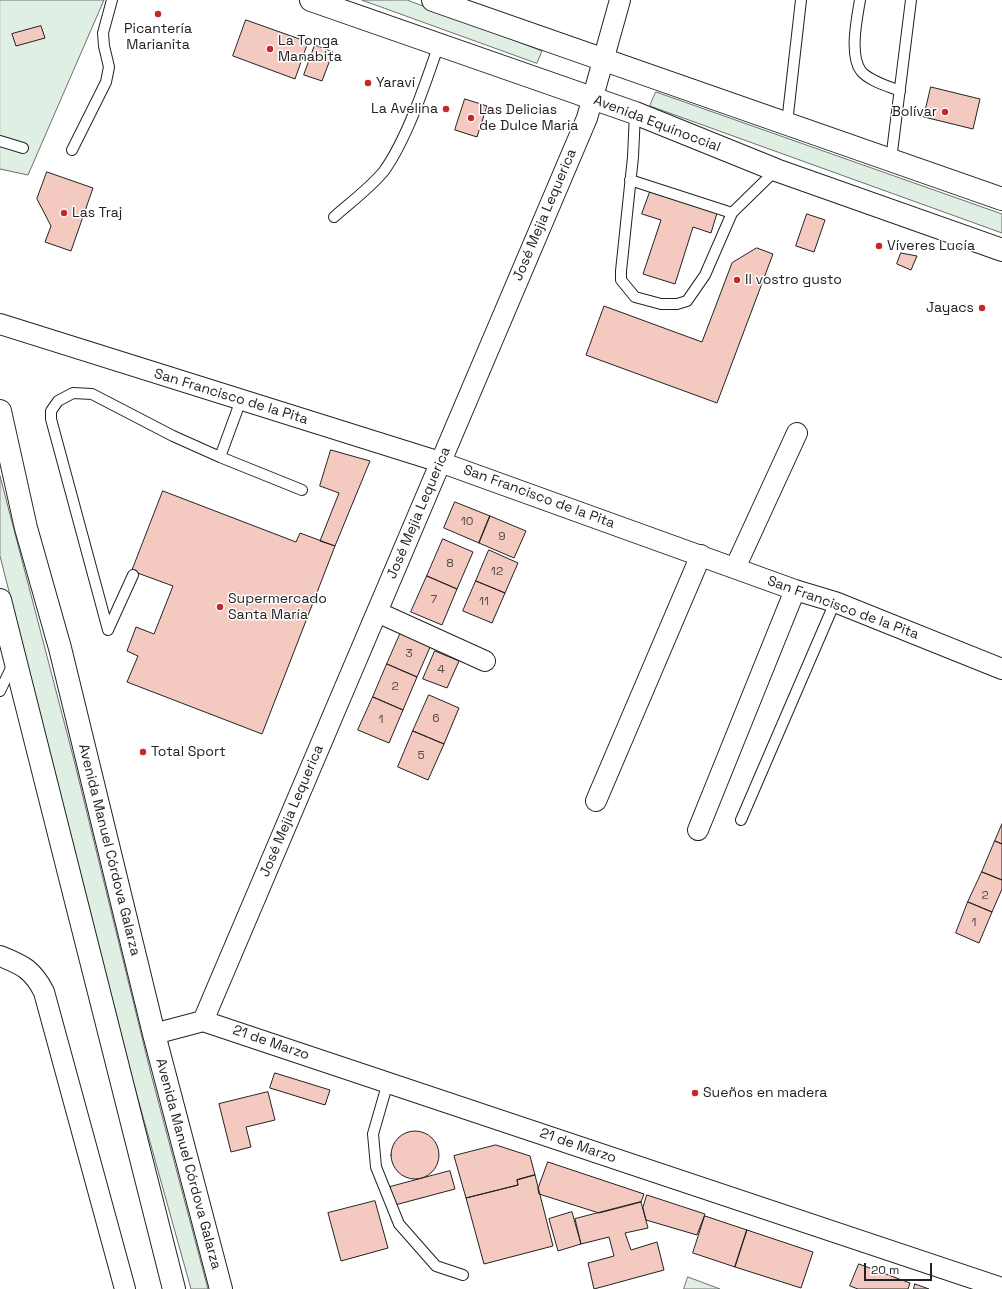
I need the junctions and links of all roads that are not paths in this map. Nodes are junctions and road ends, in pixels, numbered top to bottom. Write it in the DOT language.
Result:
graph roads {
  1 [pos="112,0"];
  2 [pos="311,0"];
  3 [pos="434,0"];
  4 [pos="620,0"];
  5 [pos="801,0"];
  6 [pos="860,0"];
  7 [pos="911,0"];
  8 [pos="439,44"];
  9 [pos="603,59"];
  10 [pos="900,91"];
  11 [pos="592,99"];
  12 [pos="635,113"];
  13 [pos="787,123"];
  14 [pos="0,141"];
  15 [pos="23,148"];
  16 [pos="72,150"];
  17 [pos="891,160"];
  18 [pos="776,170"];
  19 [pos="630,180"];
  20 [pos="1002,198"];
  21 [pos="732,213"];
  22 [pos="334,217"];
  23 [pos="1002,250"];
  24 [pos="0,324"];
  25 [pos="242,400"];
  26 [pos="0,411"];
  27 [pos="797,433"];
  28 [pos="220,457"];
  29 [pos="440,462"];
  30 [pos="302,490"];
  31 [pos="701,555"];
  32 [pos="736,568"];
  33 [pos="133,575"];
  34 [pos="795,590"];
  35 [pos="0,600"];
  36 [pos="835,602"];
  37 [pos="377,612"];
  38 [pos="15,660"];
  39 [pos="485,661"];
  40 [pos="1002,669"];
  41 [pos="0,691"];
  42 [pos="596,801"];
  43 [pos="741,820"];
  44 [pos="698,830"];
  45 [pos="0,956"];
  46 [pos="203,1021"];
  47 [pos="154,1034"];
  48 [pos="388,1082"];
  49 [pos="463,1275"];
  50 [pos="1002,1288"];
  51 [pos="125,1289"];
  52 [pos="174,1289"];
  53 [pos="222,1289"];
  1 -- 16 [label="lane"];
  2 -- 8 [label="main road, Avenida Equinoccial"];
  3 -- 9 [label="main road"];
  4 -- 9 [label="street, José Mejia Lequerica"];
  5 -- 13 [label="lane"];
  6 -- 10 [label="lane"];
  7 -- 10 [label="lane"];
  8 -- 11 [label="main road, Avenida Equinoccial"];
  8 -- 22 [label="lane"];
  9 -- 11 [label="street, José Mejia Lequerica"];
  9 -- 13 [label="main road"];
  10 -- 17 [label="lane"];
  11 -- 12 [label="main road, Avenida Equinoccial"];
  11 -- 29 [label="street, José Mejia Lequerica"];
  12 -- 18 [label="main road, Avenida Equinoccial"];
  12 -- 19 [label="lane"];
  13 -- 17 [label="main road"];
  14 -- 15 [label="lane"];
  17 -- 20 [label="main road"];
  18 -- 21 [label="lane"];
  18 -- 23 [label="main road, Avenida Equinoccial"];
  19 -- 21 [label="lane"];
  19 -- 21 [label="lane"];
  24 -- 25 [label="street, San Francisco de la Pita"];
  25 -- 28 [label="lane"];
  25 -- 29 [label="street, San Francisco de la Pita"];
  26 -- 47 [label="main road, Avenida Manuel Córdova Galarza"];
  27 -- 32 [label="street"];
  28 -- 30 [label="lane"];
  28 -- 33 [label="lane"];
  29 -- 31 [label="street, San Francisco de la Pita"];
  29 -- 37 [label="street, José Mejia Lequerica"];
  31 -- 32 [label="street, San Francisco de la Pita"];
  31 -- 42 [label="street"];
  32 -- 34 [label="street, San Francisco de la Pita"];
  34 -- 36 [label="street, San Francisco de la Pita"];
  34 -- 44 [label="street"];
  35 -- 38 [label="main road"];
  36 -- 40 [label="street, San Francisco de la Pita"];
  36 -- 43 [label="lane"];
  37 -- 39 [label="street"];
  37 -- 46 [label="street, José Mejia Lequerica"];
  38 -- 41 [label="lane"];
  38 -- 52 [label="main road"];
  45 -- 51 [label="street"];
  46 -- 47 [label="street"];
  46 -- 48 [label="street, 21 de Marzo"];
  47 -- 53 [label="main road, Avenida Manuel Córdova Galarza"];
  48 -- 49 [label="lane"];
  48 -- 50 [label="street, 21 de Marzo"];
}
